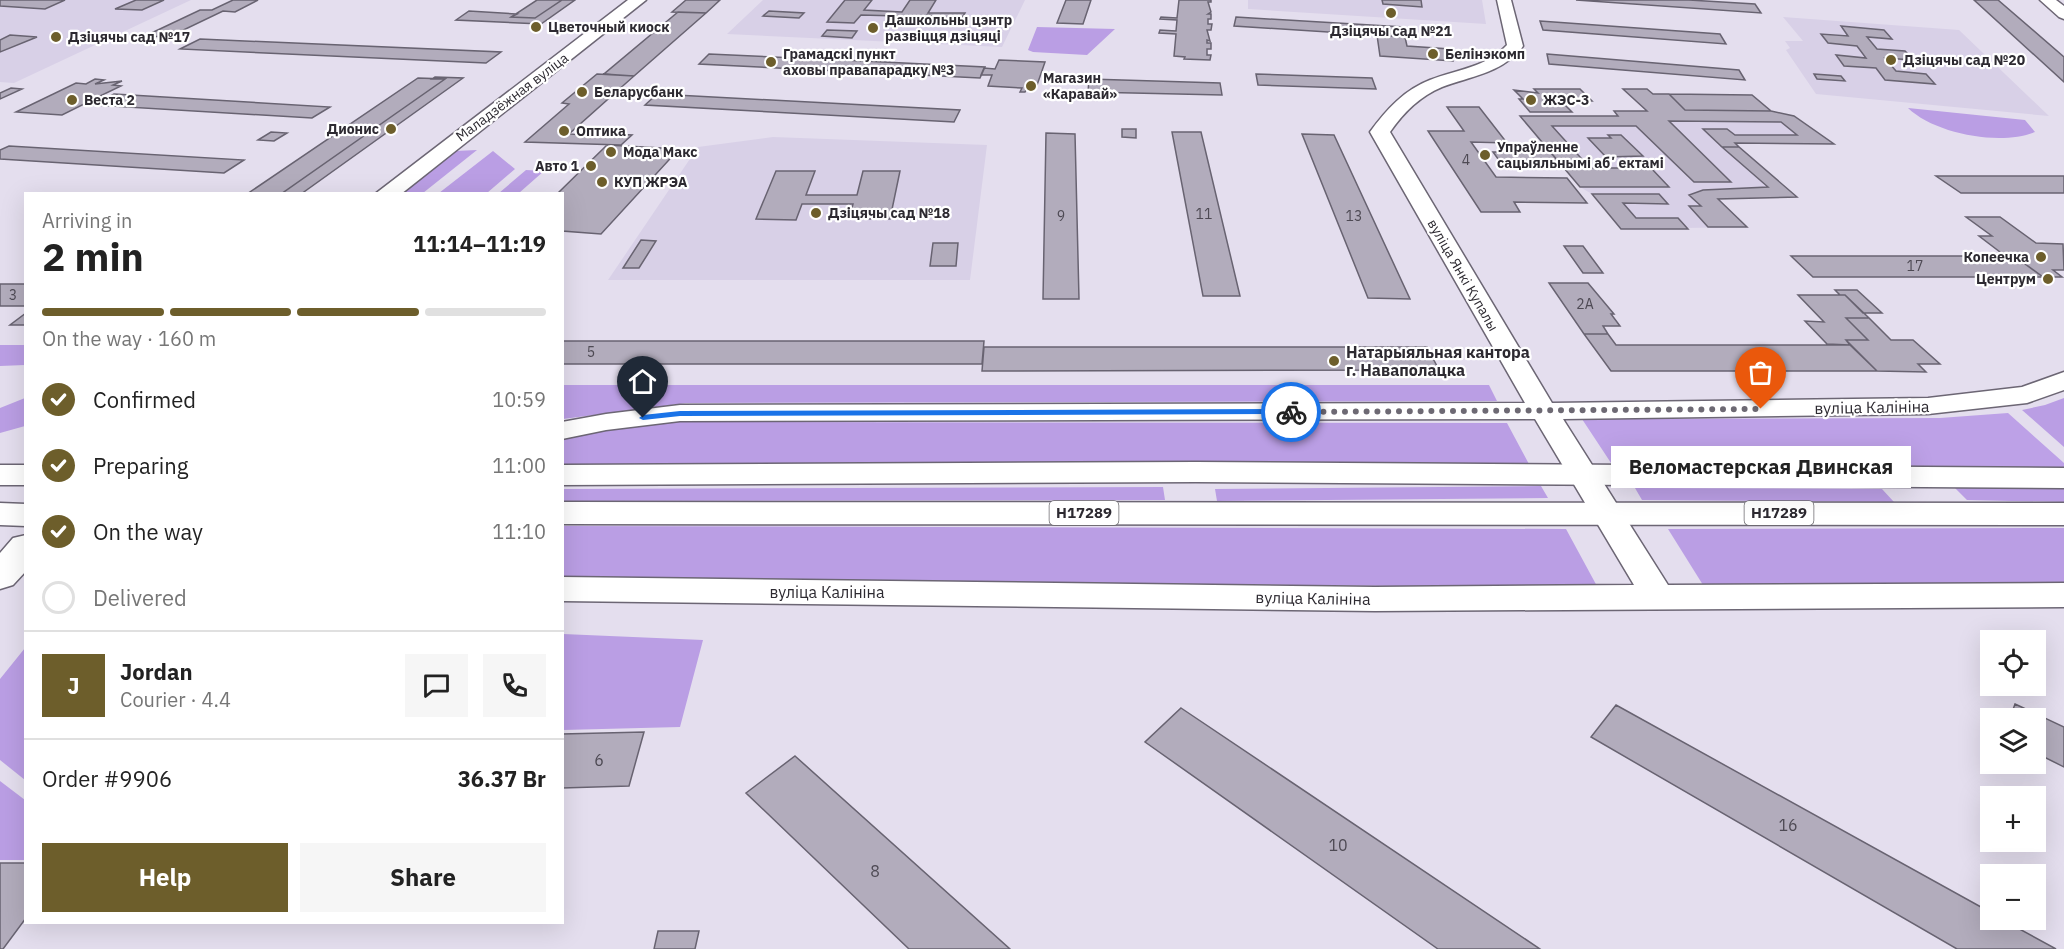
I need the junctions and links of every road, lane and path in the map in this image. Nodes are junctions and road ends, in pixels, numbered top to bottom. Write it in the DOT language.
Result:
graph roads {
  1 [pos="638,0"];
  2 [pos="1504,0"];
  3 [pos="2047,0"];
  4 [pos="2064,14"];
  5 [pos="389,192"];
  6 [pos="2064,380"];
  7 [pos="1545,411"];
  8 [pos="564,431"];
  9 [pos="1196,472"];
  10 [pos="0,475"];
  11 [pos="24,475"];
  12 [pos="564,475"];
  13 [pos="1584,476"];
  14 [pos="1917,477"];
  15 [pos="2064,478"];
  16 [pos="1606,512"];
  17 [pos="564,513"];
  18 [pos="1204,513"];
  19 [pos="0,514"];
  20 [pos="1953,514"];
  21 [pos="2064,514"];
  22 [pos="24,515"];
  23 [pos="24,549"];
  24 [pos="0,576"];
  25 [pos="564,589"];
  26 [pos="2064,595"];
  27 [pos="1659,598"];
  1 -- 5 [label="main road, Маладзёжная вуліца"];
  2 -- 7 [label="street, вуліца Янкі Купалы"];
  3 -- 4 [label="street"];
  6 -- 7 [label="street, вуліца Калініна"];
  7 -- 8 [label="street, вуліца Калініна"];
  7 -- 13 [label="street, вуліца Янкі Купалы"];
  9 -- 12 [label="main road, Н17289"];
  9 -- 13 [label="main road, Н17289"];
  9 -- 18 [label="main road"];
  10 -- 11 [label="main road"];
  13 -- 14 [label="main road, Н17289"];
  13 -- 16 [label="street, вуліца Янкі Купалы"];
  14 -- 15 [label="main road, Н17289"];
  14 -- 20 [label="main road"];
  16 -- 18 [label="main road, Н17289"];
  16 -- 20 [label="main road, Н17289"];
  16 -- 27 [label="street, вуліца Янкі Купалы"];
  17 -- 18 [label="main road, Н17289"];
  19 -- 22 [label="main road"];
  20 -- 21 [label="main road, Н17289"];
  23 -- 24 [label="main road"];
  25 -- 27 [label="street, вуліца Калініна"];
  26 -- 27 [label="street, вуліца Калініна"];
}
